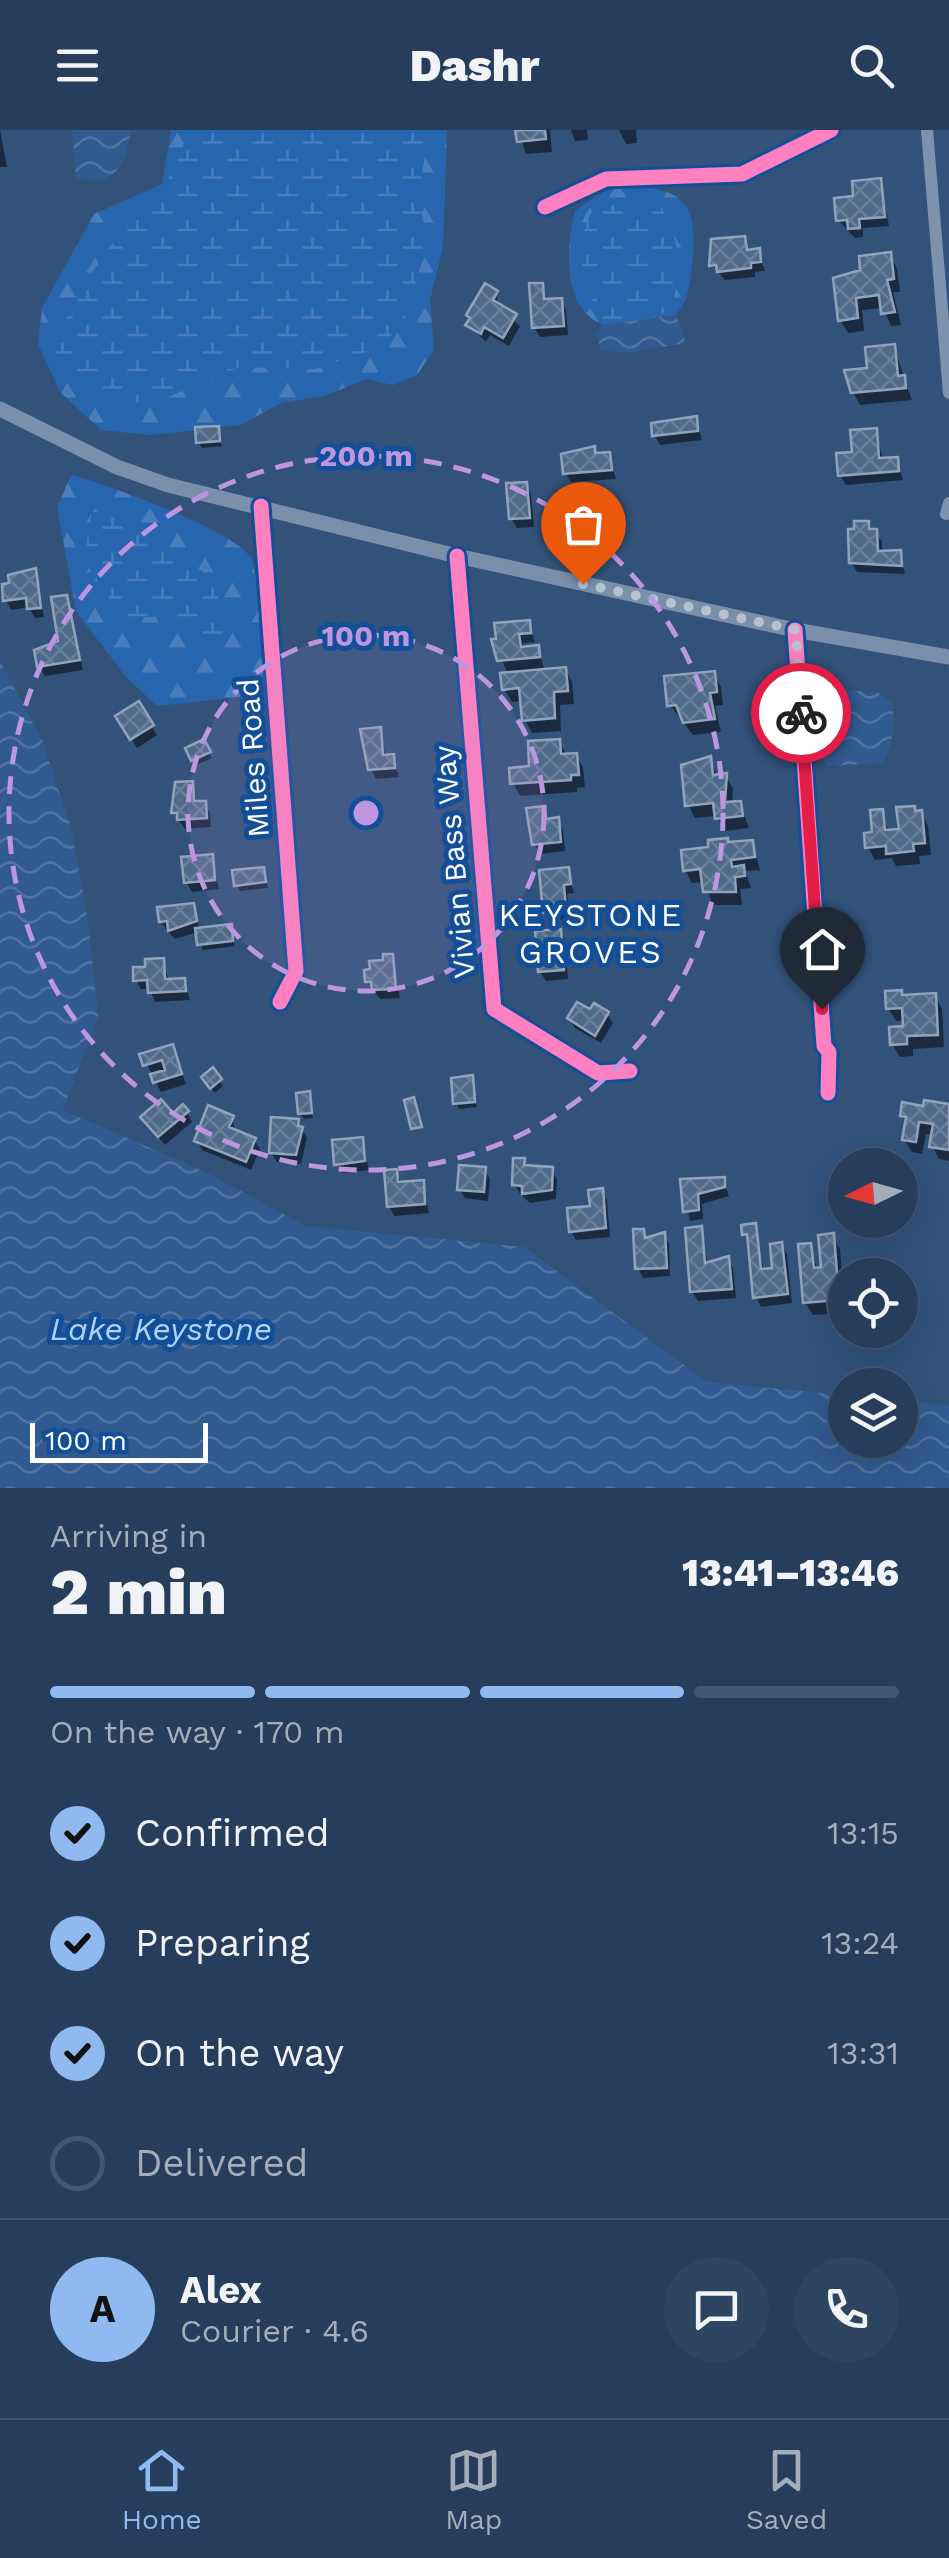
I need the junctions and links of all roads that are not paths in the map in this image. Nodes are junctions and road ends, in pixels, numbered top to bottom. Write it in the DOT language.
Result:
graph roads {
  1 [pos="831,130"];
  2 [pos="926,130"];
  3 [pos="545,207"];
  4 [pos="949,393"];
  5 [pos="2,410"];
  6 [pos="261,506"];
  7 [pos="458,556"];
  8 [pos="796,630"];
  9 [pos="949,657"];
  10 [pos="280,1002"];
  11 [pos="630,1071"];
  12 [pos="828,1092"];
  1 -- 3 [label="street"];
  2 -- 4 [label="street"];
  5 -- 6 [label="main road"];
  6 -- 7 [label="main road"];
  6 -- 10 [label="street, Miles Road"];
  7 -- 8 [label="main road"];
  7 -- 11 [label="street, Vivian Bass Way"];
  8 -- 9 [label="main road"];
  8 -- 12 [label="street"];
}
